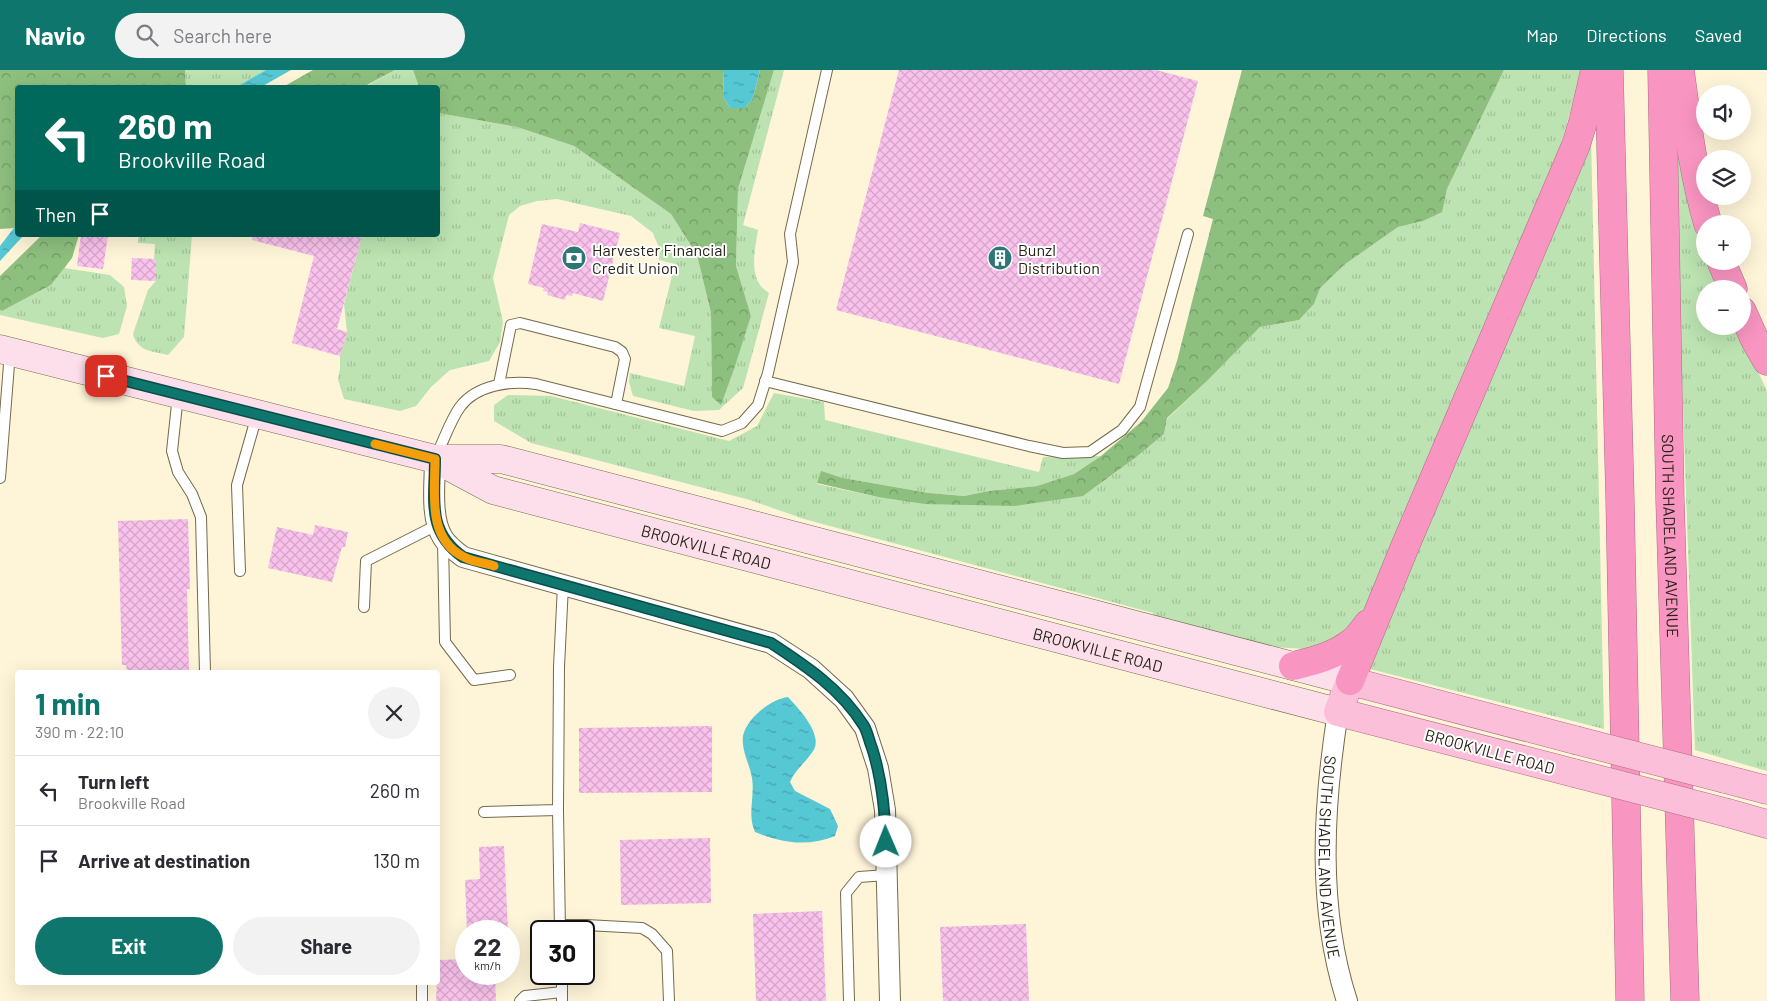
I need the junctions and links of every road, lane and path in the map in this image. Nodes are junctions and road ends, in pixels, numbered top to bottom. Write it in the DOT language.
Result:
graph roads {
  1 [pos="827,70"];
  2 [pos="1596,70"];
  3 [pos="1609,70"];
  4 [pos="1662,70"];
  5 [pos="1680,70"];
  6 [pos="1706,215"];
  7 [pos="1188,234"];
  8 [pos="1751,331"];
  9 [pos="5,350"];
  10 [pos="1767,361"];
  11 [pos="765,381"];
  12 [pos="498,384"];
  13 [pos="178,394"];
  14 [pos="616,404"];
  15 [pos="257,414"];
  16 [pos="435,459"];
  17 [pos="0,478"];
  18 [pos="440,532"];
  19 [pos="240,572"];
  20 [pos="563,584"];
  21 [pos="364,607"];
  22 [pos="1377,613"];
  23 [pos="1293,666"];
  24 [pos="205,670"];
  25 [pos="510,675"];
  26 [pos="1350,681"];
  27 [pos="1338,712"];
  28 [pos="1767,790"];
  29 [pos="558,810"];
  30 [pos="484,812"];
  31 [pos="1767,824"];
  32 [pos="886,875"];
  33 [pos="560,920"];
  34 [pos="595,925"];
  35 [pos="422,985"];
  36 [pos="562,997"];
  37 [pos="422,1001"];
  38 [pos="520,1001"];
  39 [pos="669,1001"];
  40 [pos="849,1001"];
  41 [pos="890,1001"];
  42 [pos="1347,1001"];
  43 [pos="1630,1001"];
  44 [pos="1685,1001"];
  1 -- 11 [label="lane"];
  2 -- 22 [label="highway"];
  3 -- 43 [label="highway"];
  4 -- 44 [label="highway, SOUTH SHADELAND AVENUE"];
  5 -- 6 [label="highway"];
  7 -- 11 [label="lane"];
  8 -- 10 [label="highway"];
  9 -- 13 [label="main road, BROOKVILLE ROAD"];
  9 -- 17 [label="lane"];
  11 -- 14 [label="lane"];
  12 -- 14 [label="lane"];
  12 -- 14 [label="lane"];
  12 -- 16 [label="lane"];
  13 -- 15 [label="main road, BROOKVILLE ROAD"];
  13 -- 24 [label="lane"];
  15 -- 16 [label="main road, BROOKVILLE ROAD"];
  15 -- 19 [label="lane"];
  16 -- 18 [label="street"];
  16 -- 23 [label="main road, BROOKVILLE ROAD"];
  16 -- 27 [label="main road, BROOKVILLE ROAD"];
  18 -- 20 [label="street"];
  18 -- 21 [label="lane"];
  18 -- 25 [label="lane"];
  20 -- 29 [label="lane"];
  20 -- 32 [label="street"];
  22 -- 23 [label="highway"];
  22 -- 26 [label="highway"];
  23 -- 26 [label="main road, BROOKVILLE ROAD"];
  26 -- 27 [label="main road"];
  26 -- 28 [label="main road, BROOKVILLE ROAD, bridge"];
  27 -- 31 [label="main road, BROOKVILLE ROAD, bridge"];
  27 -- 42 [label="street, SOUTH SHADELAND AVENUE"];
  29 -- 30 [label="lane"];
  29 -- 33 [label="lane"];
  32 -- 40 [label="lane"];
  32 -- 41 [label="street"];
  34 -- 39 [label="lane"];
  35 -- 37 [label="lane"];
  36 -- 38 [label="lane"];
}
